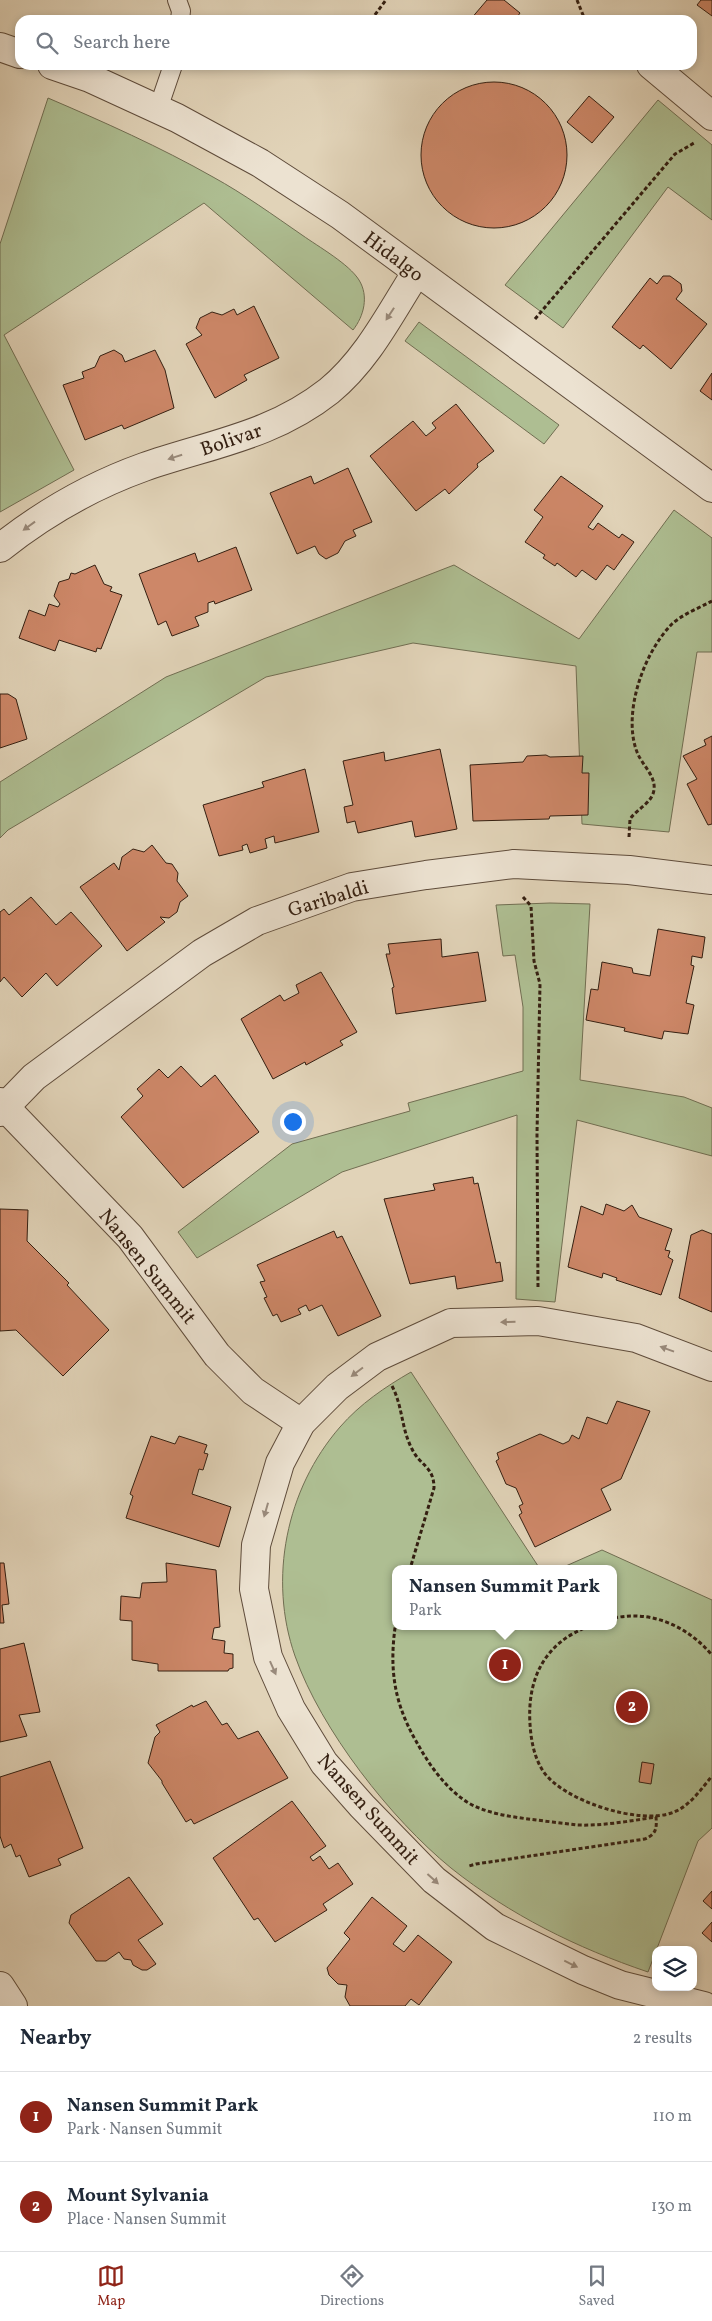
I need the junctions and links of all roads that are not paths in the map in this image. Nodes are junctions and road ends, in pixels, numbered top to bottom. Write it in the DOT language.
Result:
graph roads {
  1 [pos="176,0"];
  2 [pos="181,15"];
  3 [pos="0,47"];
  4 [pos="15,52"];
  5 [pos="67,70"];
  6 [pos="171,70"];
  7 [pos="657,70"];
  8 [pos="158,109"];
  9 [pos="712,116"];
  10 [pos="416,273"];
  11 [pos="712,488"];
  12 [pos="0,548"];
  13 [pos="712,880"];
  14 [pos="2,1108"];
  15 [pos="712,1367"];
  16 [pos="302,1423"];
  17 [pos="0,1986"];
  18 [pos="13,2006"];
  19 [pos="704,2006"];
  1 -- 2 [label="lane"];
  3 -- 4 [label="street"];
  5 -- 8 [label="street, Hidalgo"];
  6 -- 8 [label="lane"];
  7 -- 9 [label="street"];
  8 -- 10 [label="street, Hidalgo"];
  10 -- 11 [label="street, Hidalgo"];
  10 -- 12 [label="street, Bolivar, one-way"];
  13 -- 14 [label="street, Garibaldi"];
  14 -- 16 [label="street, Nansen Summit"];
  15 -- 16 [label="street, Nansen Summit, one-way"];
  16 -- 19 [label="street, Nansen Summit, one-way"];
  17 -- 18 [label="street"];
}
